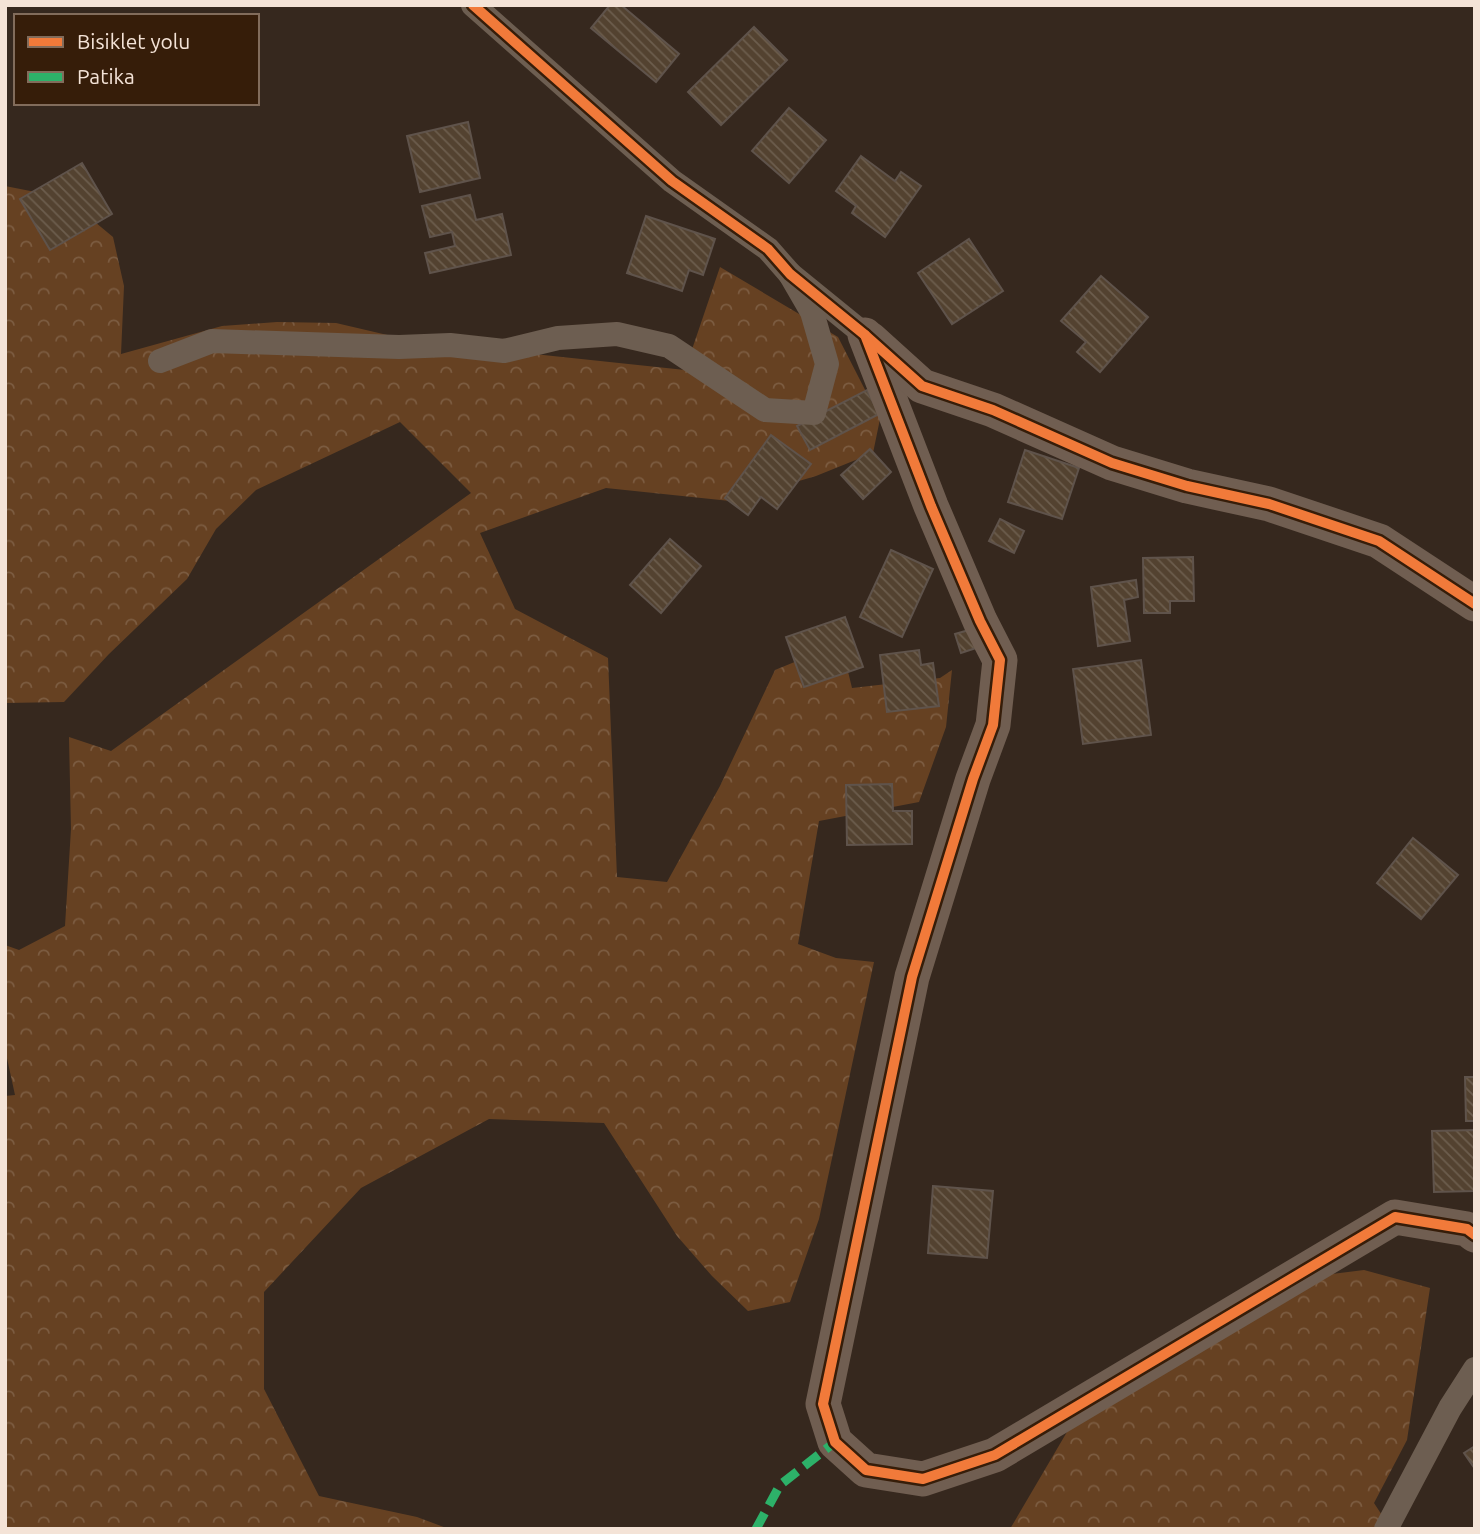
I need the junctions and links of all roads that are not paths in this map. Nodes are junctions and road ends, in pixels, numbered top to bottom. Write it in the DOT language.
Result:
graph roads {
  1 [pos="473,5"];
  2 [pos="790,274"];
  3 [pos="865,335"];
  4 [pos="160,361"];
  5 [pos="1475,604"];
  6 [pos="1475,1234"];
  7 [pos="1475,1369"];
  8 [pos="1386,1529"];
  1 -- 2 [label="street"];
  2 -- 3 [label="street"];
  2 -- 4 [label="street"];
  3 -- 5 [label="street"];
  3 -- 6 [label="street"];
  7 -- 8 [label="street"];
}
